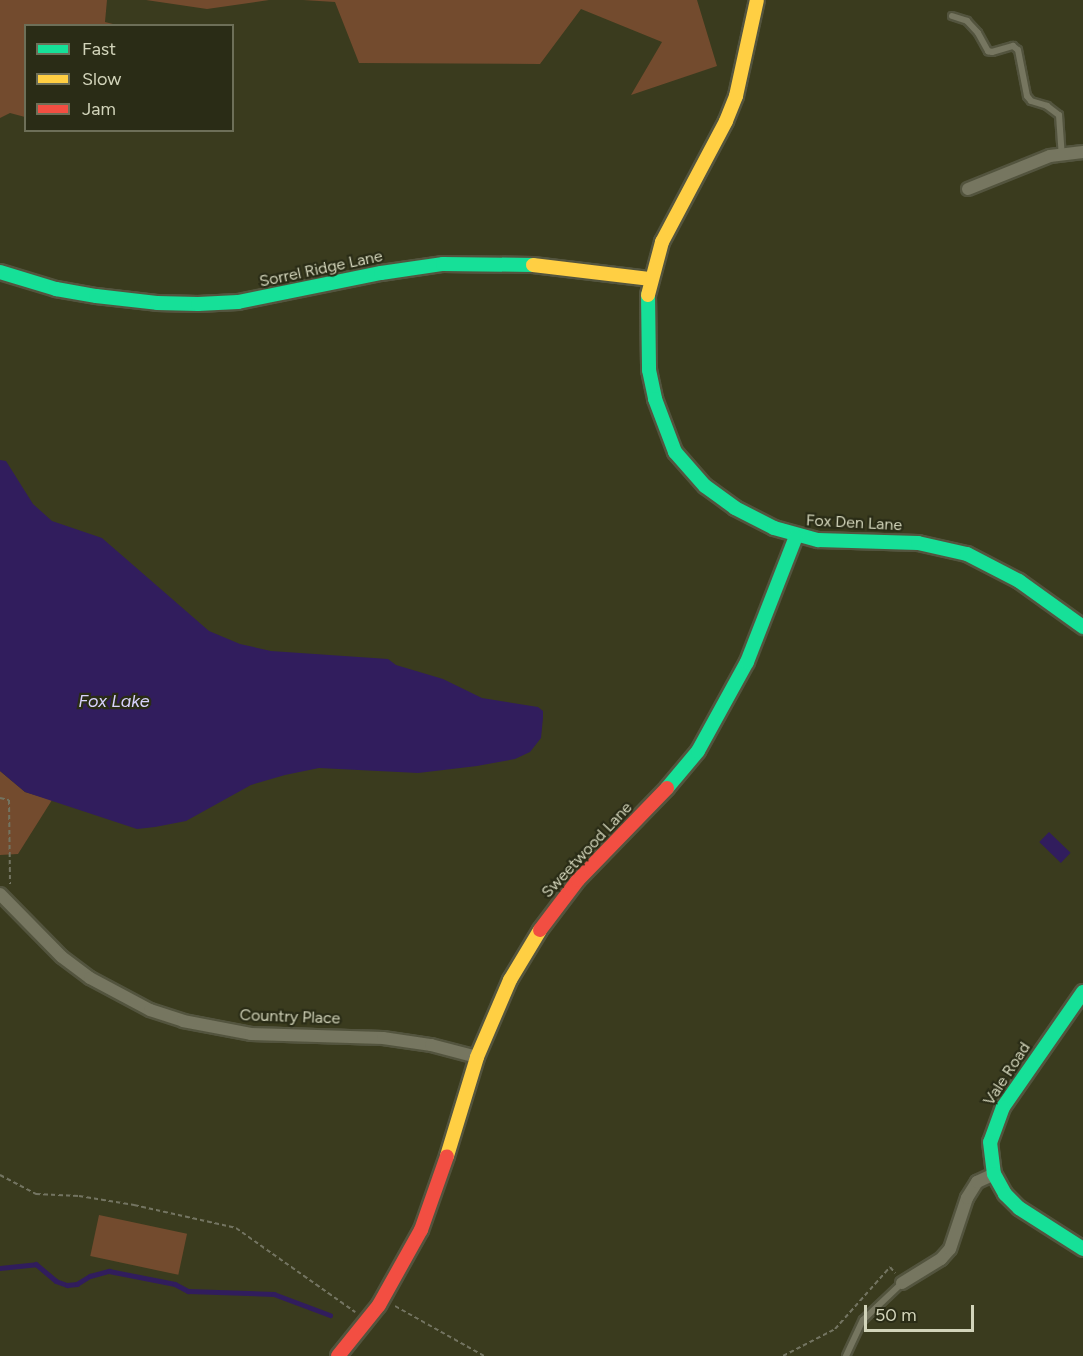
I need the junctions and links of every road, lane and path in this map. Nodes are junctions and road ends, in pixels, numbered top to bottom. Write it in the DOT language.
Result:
graph roads {
  1 [pos="757,0"];
  2 [pos="952,16"];
  3 [pos="1083,153"];
  4 [pos="1062,155"];
  5 [pos="968,189"];
  6 [pos="0,272"];
  7 [pos="651,279"];
  8 [pos="796,536"];
  9 [pos="1083,627"];
  10 [pos="0,798"];
  11 [pos="0,894"];
  12 [pos="10,905"];
  13 [pos="1083,992"];
  14 [pos="477,1057"];
  15 [pos="994,1174"];
  16 [pos="0,1175"];
  17 [pos="1083,1249"];
  18 [pos="902,1283"];
  19 [pos="383,1298"];
  20 [pos="367,1321"];
  21 [pos="338,1356"];
  22 [pos="484,1356"];
  23 [pos="783,1356"];
  24 [pos="846,1356"];
  1 -- 7 [label="street, Fox Den Lane"];
  2 -- 4 [label="lane"];
  3 -- 4 [label="street"];
  4 -- 5 [label="street"];
  6 -- 7 [label="street, Sorrel Ridge Lane"];
  7 -- 8 [label="street, Fox Den Lane"];
  8 -- 9 [label="street, Fox Den Lane"];
  8 -- 14 [label="street, Sweetwood Lane"];
  10 -- 12 [label="path"];
  11 -- 12 [label="street, Country Place"];
  12 -- 14 [label="street, Country Place"];
  13 -- 15 [label="street, Vale Road"];
  14 -- 19 [label="street, Sweetwood Lane"];
  15 -- 17 [label="street, Vale Road"];
  15 -- 18 [label="street"];
  16 -- 20 [label="path"];
  18 -- 23 [label="path"];
  18 -- 24 [label="lane"];
  19 -- 20 [label="street, Sweetwood Lane"];
  19 -- 22 [label="path"];
  20 -- 21 [label="street, Sweetwood Lane"];
}
